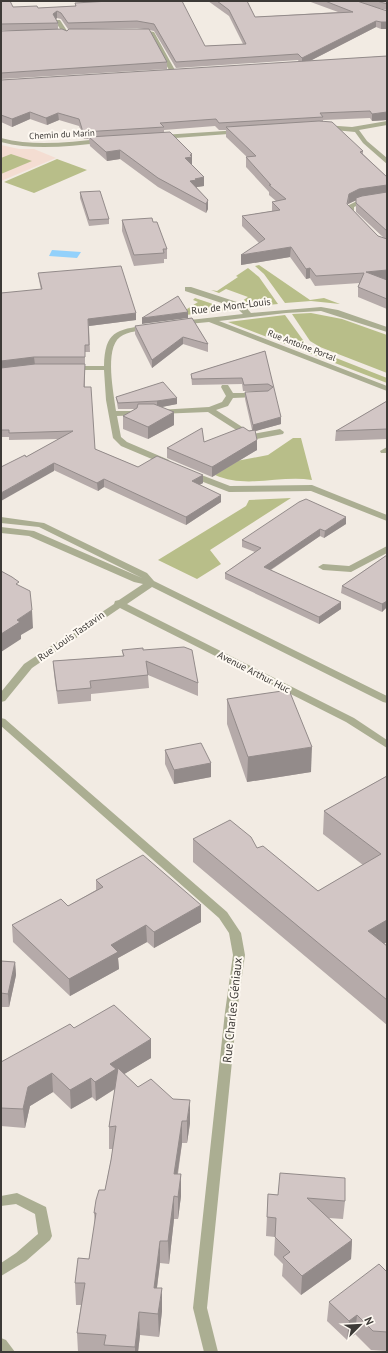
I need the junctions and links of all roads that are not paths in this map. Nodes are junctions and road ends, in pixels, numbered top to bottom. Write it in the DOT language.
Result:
graph roads {
  1 [pos="58,21"];
  2 [pos="129,31"];
  3 [pos="74,34"];
  4 [pos="166,72"];
  5 [pos="173,72"];
  6 [pos="181,72"];
  7 [pos="387,123"];
  8 [pos="319,127"];
  9 [pos="352,129"];
  10 [pos="248,132"];
  11 [pos="151,138"];
  12 [pos="1,140"];
  13 [pos="106,141"];
  14 [pos="387,162"];
  15 [pos="387,198"];
  16 [pos="361,223"];
  17 [pos="188,289"];
  18 [pos="248,315"];
  19 [pos="210,320"];
  20 [pos="171,324"];
  21 [pos="155,326"];
  22 [pos="387,330"];
  23 [pos="59,368"];
  24 [pos="106,368"];
  25 [pos="225,387"];
  26 [pos="387,389"];
  27 [pos="267,394"];
  28 [pos="230,396"];
  29 [pos="210,409"];
  30 [pos="114,414"];
  31 [pos="280,432"];
  32 [pos="387,518"];
  33 [pos="1,520"];
  34 [pos="1,530"];
  35 [pos="387,549"];
  36 [pos="323,567"];
  37 [pos="151,583"];
  38 [pos="118,603"];
  39 [pos="387,690"];
  40 [pos="376,694"];
  41 [pos="1,700"];
  42 [pos="387,700"];
  43 [pos="1,721"];
  44 [pos="387,745"];
  45 [pos="1,1201"];
  46 [pos="1,1270"];
  47 [pos="1,1344"];
  48 [pos="8,1352"];
  49 [pos="211,1352"];
  1 -- 3 [label="street"];
  2 -- 5 [label="street"];
  4 -- 5 [label="street"];
  5 -- 6 [label="street"];
  7 -- 9 [label="street"];
  8 -- 9 [label="street"];
  9 -- 14 [label="street"];
  10 -- 11 [label="street"];
  12 -- 13 [label="street, Chemin du Marin"];
  15 -- 16 [label="street"];
  17 -- 18 [label="street"];
  18 -- 19 [label="street, Rue de Mont-Louis"];
  18 -- 22 [label="street, Rue de Mont-Louis"];
  19 -- 20 [label="street, Rue de Mont-Louis"];
  19 -- 26 [label="street, Rue Antoine Portal"];
  21 -- 24 [label="street"];
  23 -- 24 [label="street"];
  24 -- 30 [label="street"];
  25 -- 28 [label="street"];
  27 -- 28 [label="street"];
  28 -- 29 [label="street"];
  29 -- 30 [label="street"];
  29 -- 31 [label="street"];
  30 -- 32 [label="street"];
  33 -- 37 [label="street"];
  34 -- 37 [label="street"];
  35 -- 36 [label="street"];
  37 -- 38 [label="street, Rue Louis Tastavin"];
  37 -- 40 [label="street"];
  38 -- 41 [label="street, Rue Louis Tastavin"];
  38 -- 44 [label="street, Avenue Arthur Huc"];
  39 -- 40 [label="street"];
  40 -- 42 [label="street"];
  43 -- 49 [label="street, Rue Charles Géniaux"];
  45 -- 46 [label="street"];
  47 -- 48 [label="street"];
}
